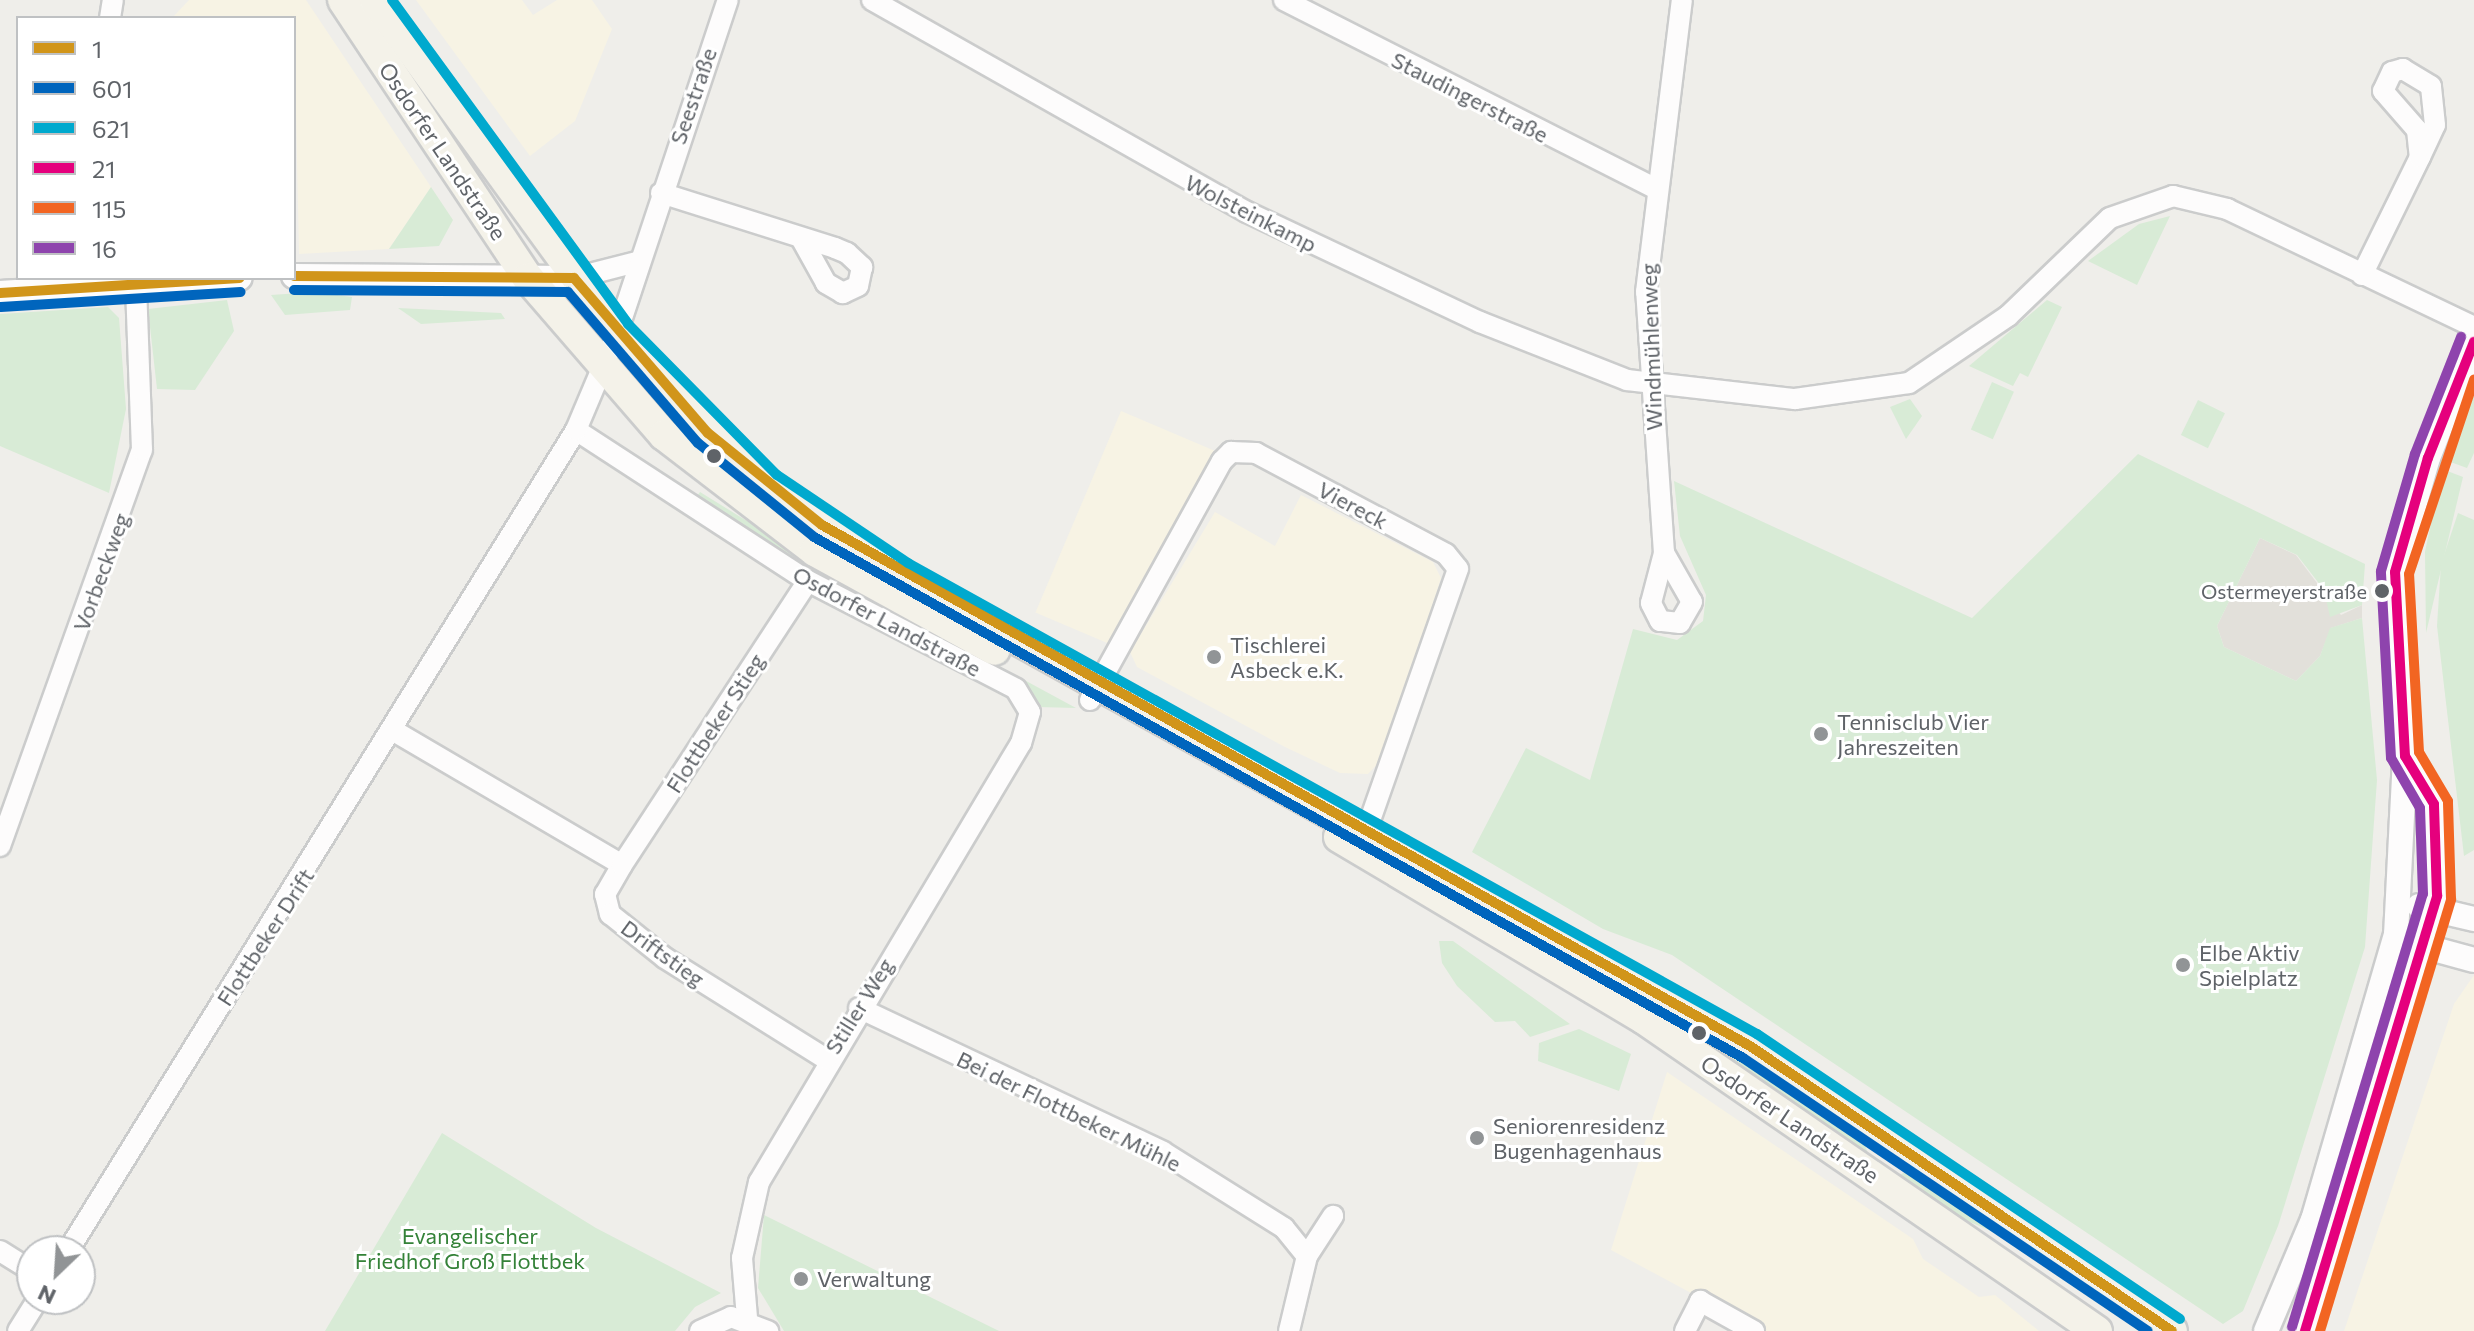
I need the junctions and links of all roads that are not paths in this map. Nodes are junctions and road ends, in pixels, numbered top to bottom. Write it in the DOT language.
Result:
graph roads {
  1 [pos="343,0"];
  2 [pos="375,0"];
  3 [pos="728,0"];
  4 [pos="872,0"];
  5 [pos="1284,0"];
  6 [pos="1682,0"];
  7 [pos="2420,157"];
  8 [pos="1658,190"];
  9 [pos="661,193"];
  10 [pos="801,238"];
  11 [pos="640,261"];
  12 [pos="2362,275"];
  13 [pos="296,276"];
  14 [pos="528,278"];
  15 [pos="574,278"];
  16 [pos="214,280"];
  17 [pos="26,285"];
  18 [pos="136,286"];
  19 [pos="0,293"];
  20 [pos="2474,327"];
  21 [pos="617,333"];
  22 [pos="2474,342"];
  23 [pos="602,371"];
  24 [pos="1649,384"];
  25 [pos="576,430"];
  26 [pos="1664,553"];
  27 [pos="808,581"];
  28 [pos="1095,692"];
  29 [pos="1030,712"];
  30 [pos="394,731"];
  31 [pos="2405,756"];
  32 [pos="1364,839"];
  33 [pos="0,846"];
  34 [pos="622,865"];
  35 [pos="2435,904"];
  36 [pos="2474,919"];
  37 [pos="2396,935"];
  38 [pos="2421,947"];
  39 [pos="2474,960"];
  40 [pos="859,1008"];
  41 [pos="826,1059"];
  42 [pos="1333,1216"];
  43 [pos="78,1235"];
  44 [pos="1984,1252"];
  45 [pos="1307,1256"];
  46 [pos="2080,1268"];
  47 [pos="747,1318"];
  48 [pos="700,1331"];
  49 [pos="768,1331"];
  50 [pos="1289,1331"];
  51 [pos="1685,1331"];
  52 [pos="1754,1331"];
  53 [pos="2097,1331"];
  54 [pos="2172,1331"];
  55 [pos="2266,1331"];
  56 [pos="2305,1331"];
  1 -- 14 [label="main road, Osdorfer Landstraße"];
  2 -- 15 [label="main road, Osdorfer Landstraße"];
  3 -- 9 [label="street, Seestraße"];
  4 -- 24 [label="street, Wolsteinkamp"];
  5 -- 8 [label="street, Staudingerstraße"];
  6 -- 8 [label="street, Windmühlenweg"];
  7 -- 12 [label="street"];
  8 -- 24 [label="street, Windmühlenweg"];
  9 -- 10 [label="street"];
  9 -- 11 [label="street, Seestraße"];
  11 -- 15 [label="street"];
  11 -- 21 [label="street, Seestraße"];
  12 -- 20 [label="street"];
  12 -- 24 [label="street"];
  13 -- 14 [label="street"];
  14 -- 15 [label="street"];
  14 -- 23 [label="main road, Osdorfer Landstraße"];
  15 -- 21 [label="main road, Osdorfer Landstraße"];
  16 -- 18 [label="street"];
  17 -- 18 [label="street"];
  17 -- 19 [label="street"];
  18 -- 33 [label="street, Vorbeckweg"];
  21 -- 23 [label="street, Seestraße"];
  21 -- 28 [label="main road, Osdorfer Landstraße"];
  22 -- 31 [label="street"];
  23 -- 25 [label="street, Flottbeker Drift"];
  23 -- 28 [label="main road, Osdorfer Landstraße"];
  24 -- 26 [label="street, Windmühlenweg"];
  25 -- 27 [label="street, Osdorfer Landstraße"];
  25 -- 30 [label="street, Flottbeker Drift"];
  27 -- 29 [label="street, Osdorfer Landstraße"];
  27 -- 34 [label="street, Flottbeker Stieg"];
  28 -- 32 [label="main road, Osdorfer Landstraße"];
  28 -- 32 [label="street, Viereck"];
  29 -- 40 [label="street, Stiller Weg"];
  30 -- 34 [label="street"];
  30 -- 43 [label="street, Flottbeker Drift"];
  31 -- 35 [label="street"];
  31 -- 37 [label="street"];
  32 -- 44 [label="main road, Osdorfer Landstraße"];
  32 -- 46 [label="main road, Osdorfer Landstraße"];
  34 -- 41 [label="street, Driftstieg"];
  35 -- 36 [label="street"];
  35 -- 37 [label="street"];
  35 -- 38 [label="street"];
  37 -- 38 [label="street"];
  37 -- 55 [label="street"];
  38 -- 39 [label="street"];
  38 -- 56 [label="street"];
  40 -- 41 [label="street, Stiller Weg"];
  40 -- 45 [label="street, Bei der Flottbeker Mühle"];
  41 -- 47 [label="street, Stiller Weg"];
  42 -- 45 [label="street"];
  44 -- 46 [label="main road"];
  44 -- 53 [label="main road, Osdorfer Landstraße"];
  45 -- 50 [label="street"];
  46 -- 54 [label="main road, Osdorfer Landstraße"];
  47 -- 48 [label="street"];
  47 -- 49 [label="street"];
  51 -- 52 [label="street"];
}
